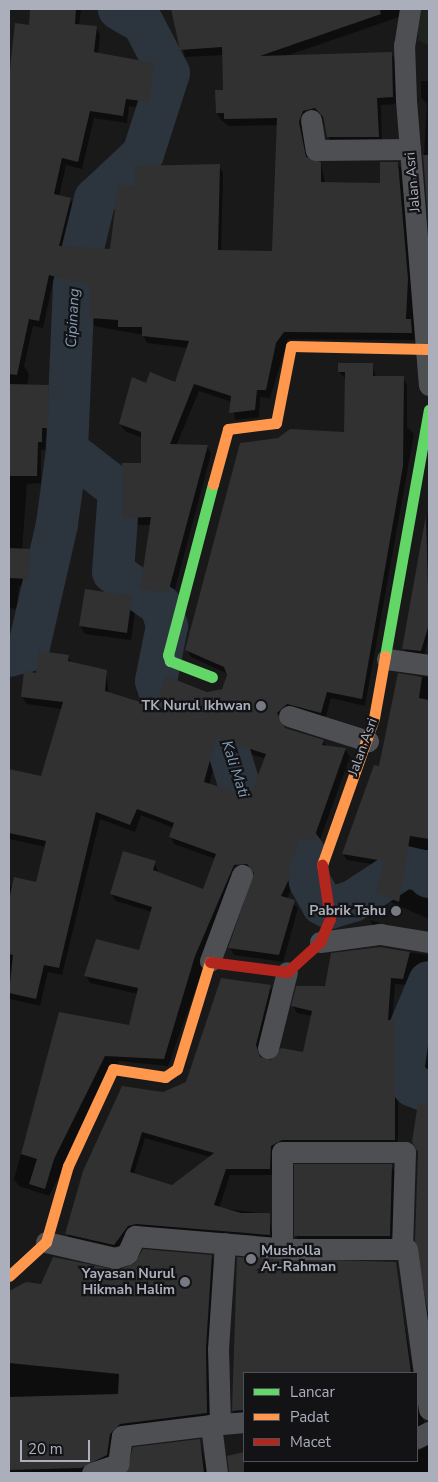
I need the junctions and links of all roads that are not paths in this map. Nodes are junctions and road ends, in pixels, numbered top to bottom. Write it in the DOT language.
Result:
graph roads {
  1 [pos="410,9"];
  2 [pos="311,120"];
  3 [pos="410,149"];
  4 [pos="421,189"];
  5 [pos="427,349"];
  6 [pos="429,385"];
  7 [pos="429,410"];
  8 [pos="423,494"];
  9 [pos="387,659"];
  10 [pos="429,665"];
  11 [pos="212,677"];
  12 [pos="289,716"];
  13 [pos="368,741"];
  14 [pos="242,876"];
  15 [pos="320,942"];
  16 [pos="426,942"];
  17 [pos="217,962"];
  18 [pos="287,972"];
  19 [pos="268,1048"];
  20 [pos="46,1242"];
  21 [pos="225,1243"];
  22 [pos="282,1248"];
  23 [pos="402,1249"];
  24 [pos="9,1276"];
  25 [pos="429,1410"];
  26 [pos="243,1422"];
  27 [pos="216,1424"];
  28 [pos="92,1473"];
  29 [pos="217,1473"];
  1 -- 3 [label="street, Jalan Asri"];
  2 -- 3 [label="street"];
  3 -- 4 [label="street, Jalan Asri"];
  4 -- 5 [label="street, Jalan Asri"];
  5 -- 6 [label="street, Jalan Asri"];
  5 -- 11 [label="street"];
  7 -- 8 [label="street, Jalan Asri"];
  8 -- 9 [label="street, Jalan Asri"];
  9 -- 10 [label="street"];
  9 -- 13 [label="street, Jalan Asri"];
  12 -- 13 [label="street"];
  13 -- 15 [label="street, Jalan Asri"];
  14 -- 17 [label="street"];
  15 -- 16 [label="street"];
  15 -- 18 [label="street, Jalan Asri"];
  17 -- 18 [label="street"];
  17 -- 20 [label="street"];
  18 -- 19 [label="street"];
  20 -- 21 [label="street"];
  20 -- 24 [label="street"];
  21 -- 22 [label="street"];
  21 -- 27 [label="street"];
  22 -- 23 [label="street"];
  22 -- 23 [label="street"];
  23 -- 25 [label="street"];
  26 -- 27 [label="street"];
  27 -- 28 [label="street"];
  27 -- 29 [label="street"];
}
